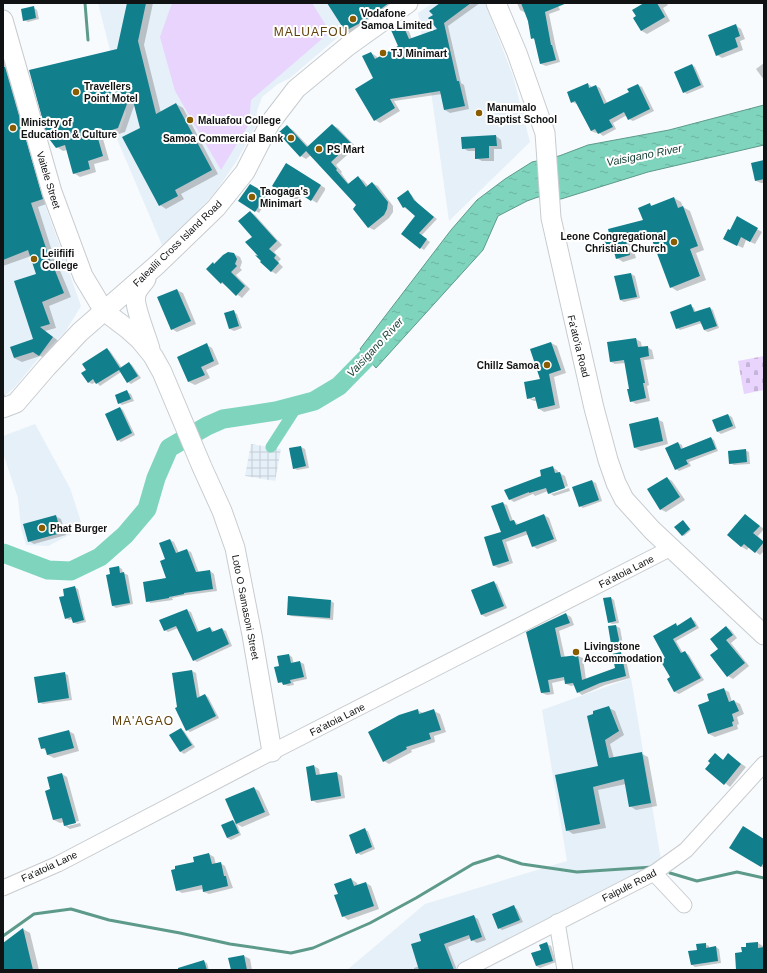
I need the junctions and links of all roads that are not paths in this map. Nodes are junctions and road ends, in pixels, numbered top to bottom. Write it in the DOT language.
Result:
graph roads {
  1 [pos="408,3"];
  2 [pos="496,3"];
  3 [pos="3,20"];
  4 [pos="158,264"];
  5 [pos="104,310"];
  6 [pos="153,356"];
  7 [pos="3,408"];
  8 [pos="671,548"];
  9 [pos="764,635"];
  10 [pos="272,752"];
  11 [pos="764,764"];
  12 [pos="654,873"];
  13 [pos="3,888"];
  14 [pos="684,905"];
  15 [pos="557,922"];
  16 [pos="465,970"];
  17 [pos="566,970"];
  1 -- 4 [label="main road, Falealili Cross Island Road"];
  2 -- 8 [label="main road, Fa'ato'ia Road"];
  3 -- 5 [label="main road, Vaitele Street"];
  4 -- 5 [label="main road, Falealili Cross Island Road"];
  4 -- 6 [label="main road"];
  5 -- 6 [label="main road"];
  5 -- 7 [label="main road, Falealili Cross Island Road"];
  6 -- 10 [label="main road, Loto O Samasoni Street"];
  8 -- 9 [label="main road, Fa'ato'ia Road"];
  8 -- 10 [label="street, Fa'atoia Lane"];
  10 -- 13 [label="street, Fa'atoia Lane"];
  11 -- 12 [label="street, Faipule Road"];
  12 -- 14 [label="street"];
  12 -- 15 [label="street, Faipule Road"];
  15 -- 16 [label="street, Faipule Road"];
  15 -- 17 [label="street"];
}
